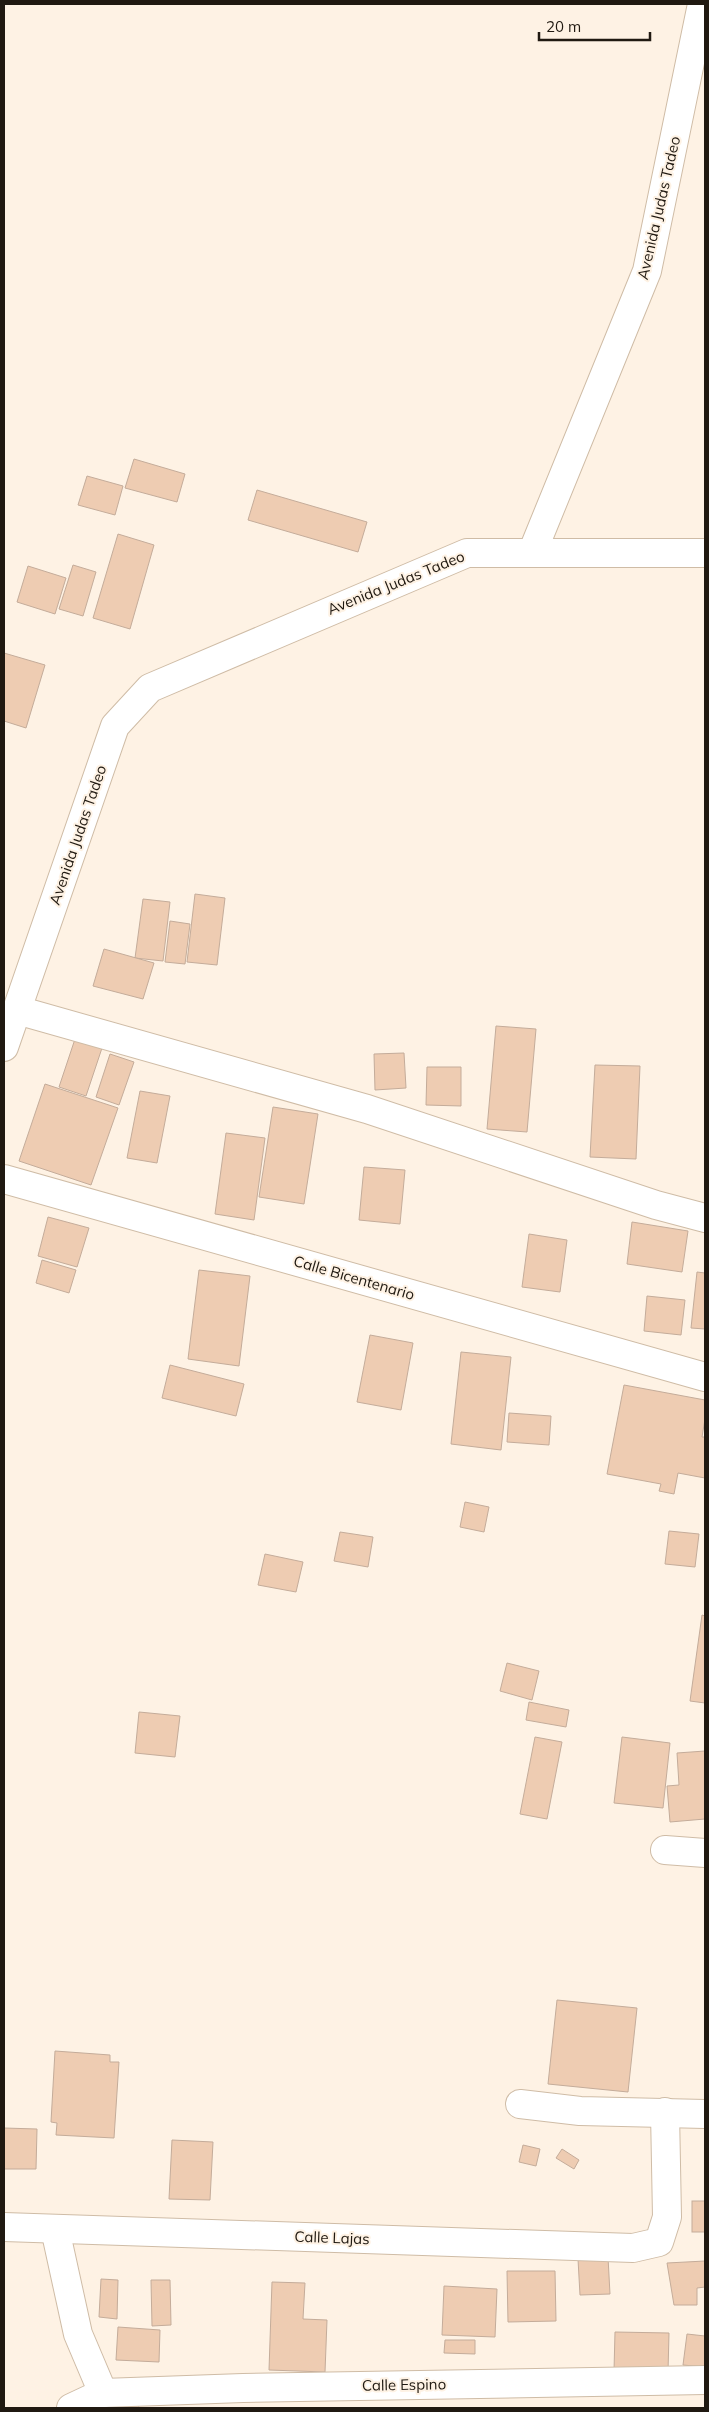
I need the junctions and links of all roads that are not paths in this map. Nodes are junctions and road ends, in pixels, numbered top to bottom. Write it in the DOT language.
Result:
graph roads {
  1 [pos="702,4"];
  2 [pos="532,553"];
  3 [pos="705,553"];
  4 [pos="17,1010"];
  5 [pos="4,1047"];
  6 [pos="4,1179"];
  7 [pos="705,1218"];
  8 [pos="705,1377"];
  9 [pos="665,1850"];
  10 [pos="705,1853"];
  11 [pos="520,2104"];
  12 [pos="665,2112"];
  13 [pos="705,2114"];
  14 [pos="4,2226"];
  15 [pos="54,2229"];
  16 [pos="705,2380"];
  17 [pos="103,2393"];
  18 [pos="71,2408"];
  1 -- 2 [label="street, Avenida Judas Tadeo"];
  2 -- 3 [label="street"];
  2 -- 4 [label="street, Avenida Judas Tadeo"];
  4 -- 5 [label="street, Avenida Judas Tadeo"];
  4 -- 7 [label="street"];
  6 -- 8 [label="street, Calle Bicentenario"];
  9 -- 10 [label="street"];
  11 -- 12 [label="street"];
  12 -- 13 [label="street"];
  12 -- 15 [label="street, Calle Lajas"];
  14 -- 15 [label="street, Calle Lajas"];
  15 -- 17 [label="street"];
  16 -- 17 [label="street, Calle Espino"];
  17 -- 18 [label="street"];
}
